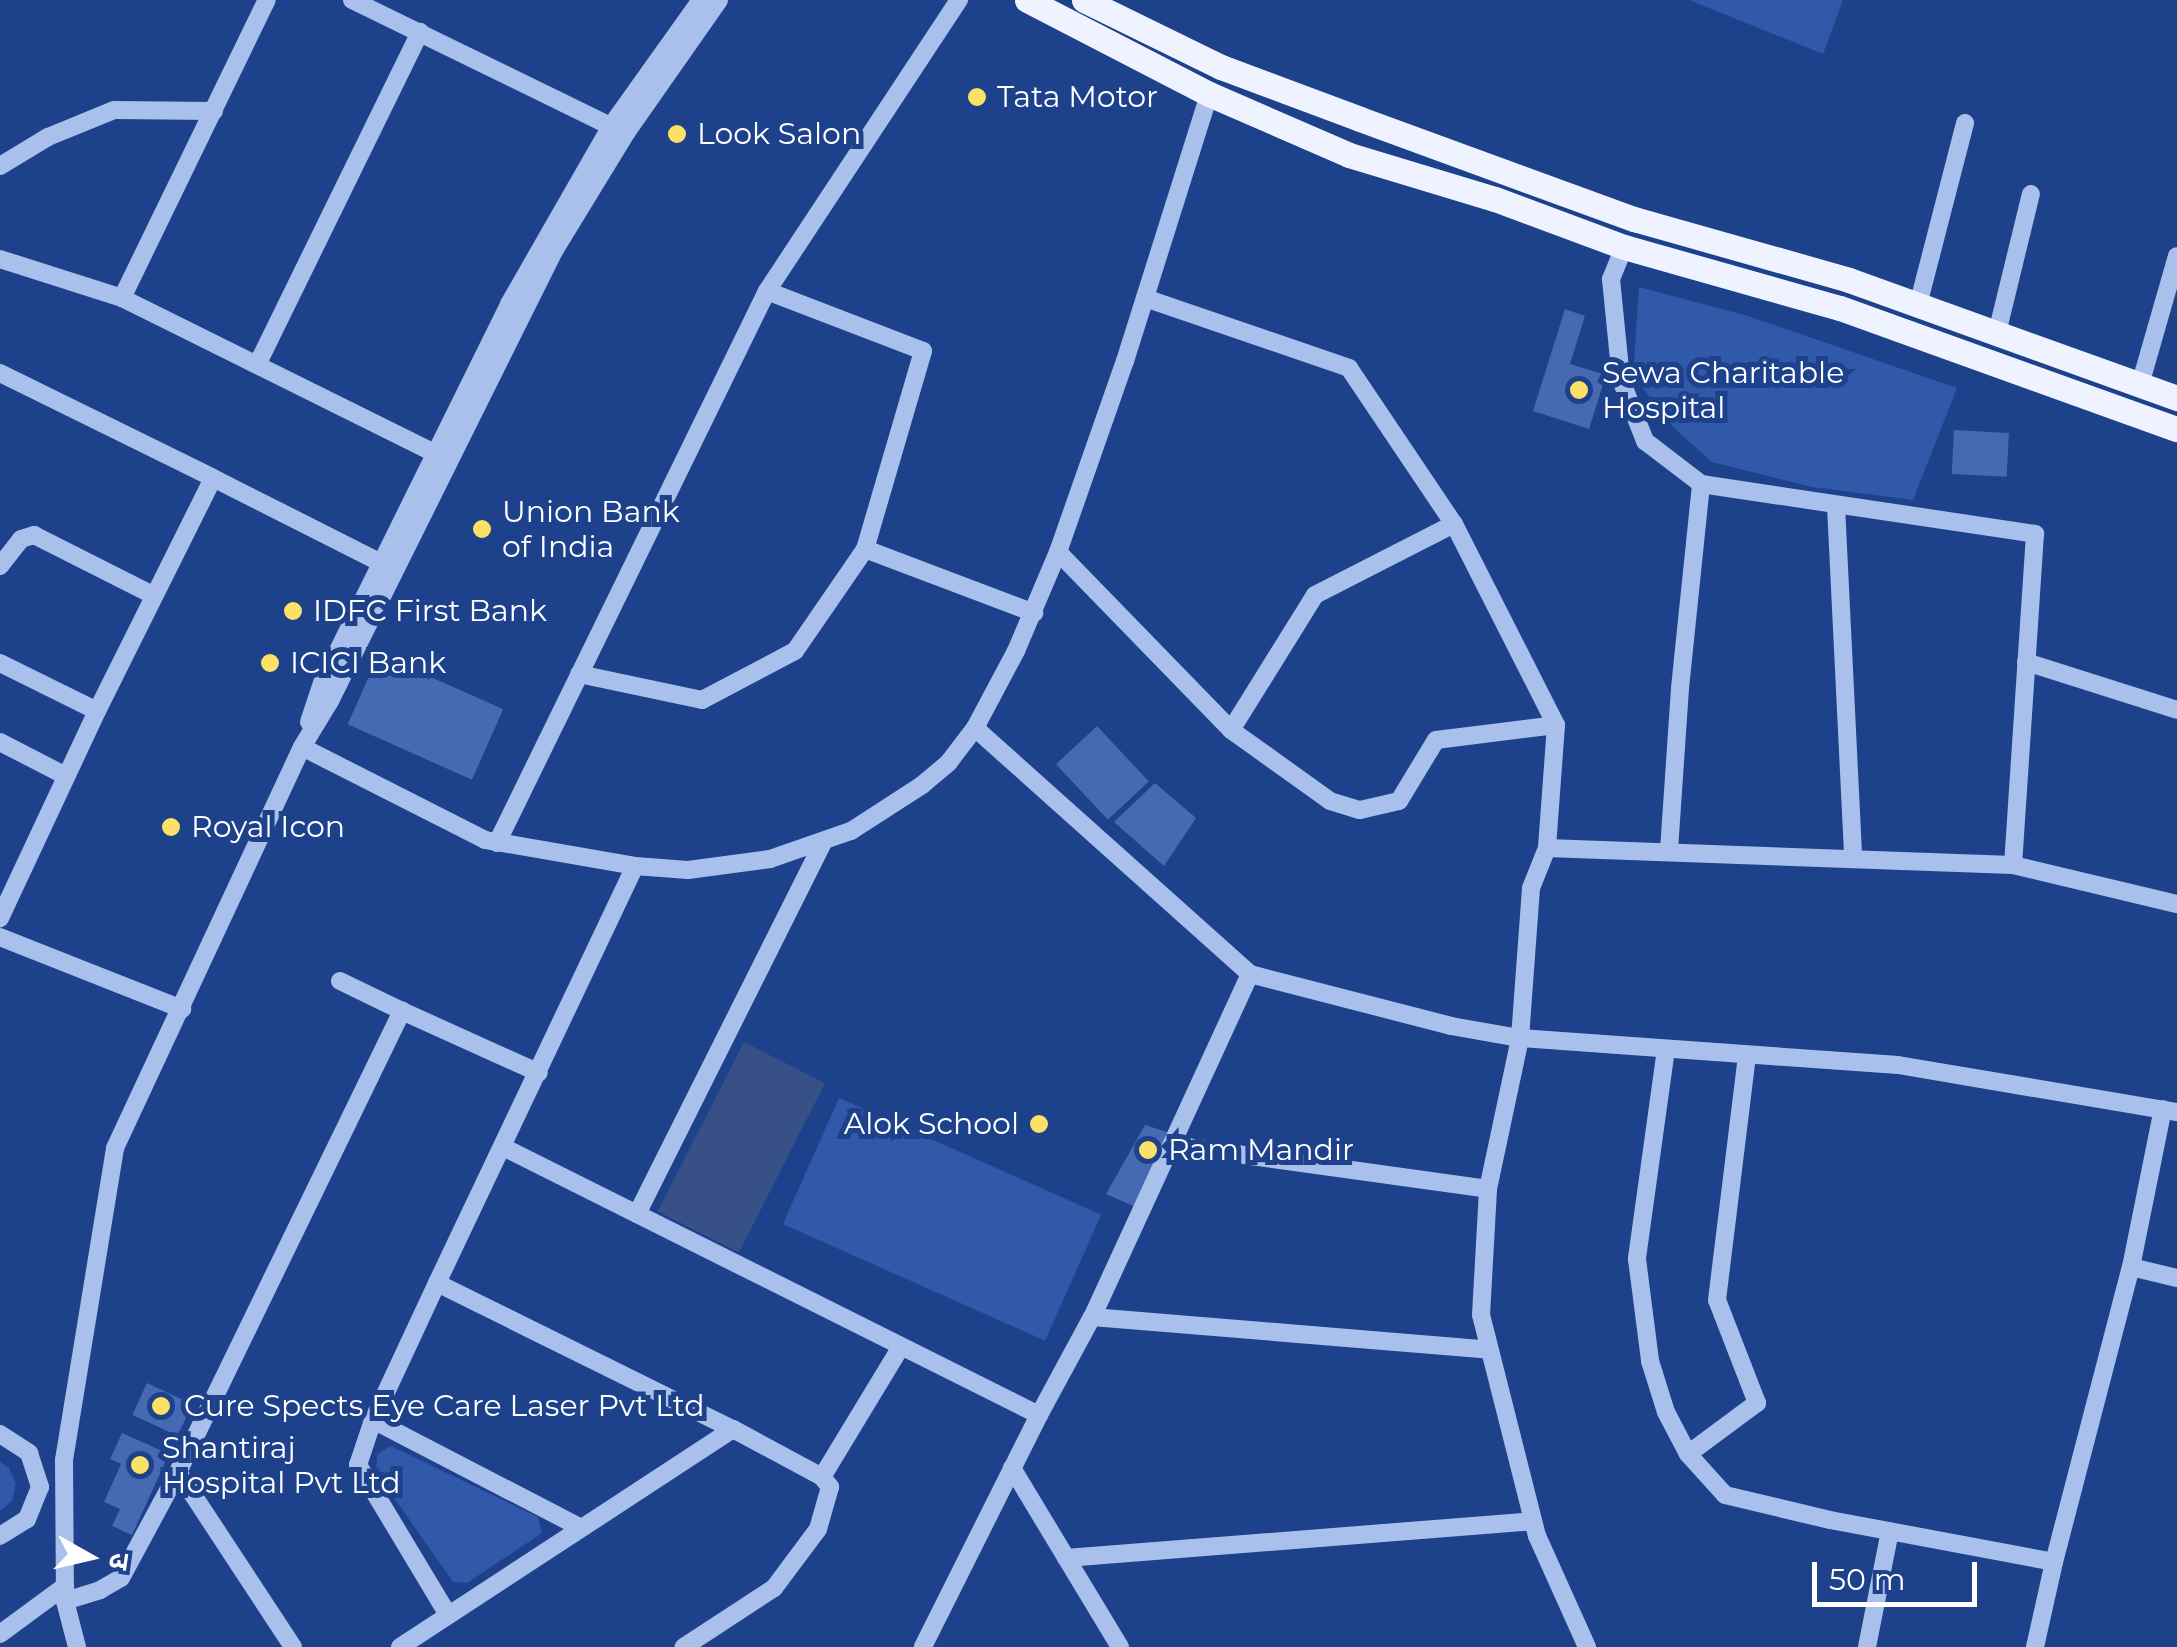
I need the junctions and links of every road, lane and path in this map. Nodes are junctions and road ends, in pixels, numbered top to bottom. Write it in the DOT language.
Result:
graph roads {
  1 [pos="267,0"];
  2 [pos="352,0"];
  3 [pos="701,0"];
  4 [pos="720,0"];
  5 [pos="959,0"];
  6 [pos="1026,0"];
  7 [pos="1084,0"];
  8 [pos="420,32"];
  9 [pos="1209,94"];
  10 [pos="214,111"];
  11 [pos="1965,123"];
  12 [pos="618,129"];
  13 [pos="0,166"];
  14 [pos="2031,194"];
  15 [pos="1624,247"];
  16 [pos="2177,256"];
  17 [pos="0,259"];
  18 [pos="767,291"];
  19 [pos="122,298"];
  20 [pos="1145,298"];
  21 [pos="1918,305"];
  22 [pos="1997,333"];
  23 [pos="257,365"];
  24 [pos="0,374"];
  25 [pos="2140,386"];
  26 [pos="2177,398"];
  27 [pos="2177,430"];
  28 [pos="441,456"];
  29 [pos="213,478"];
  30 [pos="1701,484"];
  31 [pos="1836,506"];
  32 [pos="1454,524"];
  33 [pos="865,550"];
  34 [pos="1058,552"];
  35 [pos="0,566"];
  36 [pos="387,566"];
  37 [pos="153,595"];
  38 [pos="1034,612"];
  39 [pos="0,662"];
  40 [pos="2026,662"];
  41 [pos="579,674"];
  42 [pos="97,710"];
  43 [pos="2177,710"];
  44 [pos="1556,725"];
  45 [pos="975,728"];
  46 [pos="1231,730"];
  47 [pos="0,742"];
  48 [pos="302,747"];
  49 [pos="66,776"];
  50 [pos="824,842"];
  51 [pos="497,844"];
  52 [pos="1547,848"];
  53 [pos="1669,850"];
  54 [pos="1853,858"];
  55 [pos="2013,865"];
  56 [pos="635,866"];
  57 [pos="2177,904"];
  58 [pos="0,918"];
  59 [pos="0,937"];
  60 [pos="1250,974"];
  61 [pos="340,981"];
  62 [pos="182,1008"];
  63 [pos="402,1011"];
  64 [pos="1520,1038"];
  65 [pos="1666,1050"];
  66 [pos="1747,1055"];
  67 [pos="539,1073"];
  68 [pos="2170,1110"];
  69 [pos="1172,1145"];
  70 [pos="504,1147"];
  71 [pos="1488,1189"];
  72 [pos="638,1214"];
  73 [pos="2130,1266"];
  74 [pos="2177,1278"];
  75 [pos="437,1283"];
  76 [pos="1092,1317"];
  77 [pos="900,1348"];
  78 [pos="1490,1350"];
  79 [pos="1039,1415"];
  80 [pos="373,1420"];
  81 [pos="733,1429"];
  82 [pos="0,1434"];
  83 [pos="1688,1454"];
  84 [pos="64,1460"];
  85 [pos="1012,1468"];
  86 [pos="37,1469"];
  87 [pos="178,1472"];
  88 [pos="822,1477"];
  89 [pos="1533,1521"];
  90 [pos="582,1528"];
  91 [pos="1890,1531"];
  92 [pos="0,1536"];
  93 [pos="1066,1558"];
  94 [pos="2054,1562"];
  95 [pos="65,1593"];
  96 [pos="448,1614"];
  97 [pos="0,1634"];
  98 [pos="76,1647"];
  99 [pos="293,1647"];
  100 [pos="400,1647"];
  101 [pos="684,1647"];
  102 [pos="923,1647"];
  103 [pos="1120,1647"];
  104 [pos="1588,1647"];
  105 [pos="1867,1647"];
  106 [pos="2035,1647"];
  1 -- 10 [label="street"];
  2 -- 8 [label="street"];
  3 -- 12 [label="street"];
  4 -- 12 [label="street"];
  5 -- 18 [label="street"];
  6 -- 9 [label="main road"];
  7 -- 21 [label="main road"];
  8 -- 12 [label="street"];
  8 -- 23 [label="street"];
  9 -- 15 [label="main road"];
  9 -- 20 [label="street"];
  10 -- 13 [label="street"];
  10 -- 19 [label="street"];
  11 -- 21 [label="street"];
  12 -- 28 [label="street"];
  14 -- 22 [label="street"];
  15 -- 27 [label="main road"];
  15 -- 30 [label="street"];
  16 -- 25 [label="street"];
  17 -- 19 [label="street"];
  18 -- 33 [label="street"];
  18 -- 41 [label="street"];
  19 -- 23 [label="street"];
  20 -- 32 [label="street"];
  20 -- 34 [label="street"];
  21 -- 22 [label="main road"];
  22 -- 25 [label="main road"];
  23 -- 28 [label="street"];
  24 -- 29 [label="street"];
  25 -- 26 [label="main road"];
  28 -- 36 [label="street"];
  29 -- 36 [label="street"];
  29 -- 37 [label="street"];
  30 -- 31 [label="street"];
  30 -- 53 [label="street"];
  31 -- 40 [label="street"];
  31 -- 54 [label="street"];
  32 -- 44 [label="street"];
  32 -- 46 [label="street"];
  33 -- 38 [label="street"];
  33 -- 41 [label="street"];
  34 -- 38 [label="street"];
  34 -- 46 [label="street"];
  35 -- 37 [label="street"];
  36 -- 48 [label="street"];
  37 -- 42 [label="street"];
  38 -- 45 [label="street"];
  39 -- 42 [label="street"];
  40 -- 43 [label="street"];
  40 -- 55 [label="street"];
  41 -- 51 [label="street"];
  42 -- 49 [label="street"];
  44 -- 46 [label="street"];
  44 -- 52 [label="street"];
  45 -- 50 [label="street"];
  45 -- 60 [label="street"];
  47 -- 49 [label="street"];
  48 -- 51 [label="street"];
  48 -- 62 [label="street"];
  49 -- 58 [label="street"];
  50 -- 56 [label="street"];
  50 -- 72 [label="street"];
  51 -- 56 [label="street"];
  52 -- 53 [label="street"];
  52 -- 64 [label="street"];
  53 -- 54 [label="street"];
  54 -- 55 [label="street"];
  55 -- 57 [label="street"];
  56 -- 67 [label="street"];
  59 -- 62 [label="street"];
  60 -- 64 [label="street"];
  60 -- 69 [label="street"];
  61 -- 63 [label="street"];
  62 -- 84 [label="street"];
  63 -- 67 [label="street"];
  63 -- 87 [label="street"];
  64 -- 65 [label="street"];
  64 -- 71 [label="street"];
  65 -- 66 [label="street"];
  65 -- 83 [label="street"];
  66 -- 68 [label="street"];
  66 -- 83 [label="street"];
  67 -- 70 [label="street"];
  68 -- 73 [label="street"];
  69 -- 71 [label="street"];
  69 -- 76 [label="street"];
  70 -- 72 [label="street"];
  70 -- 75 [label="street"];
  71 -- 78 [label="street"];
  72 -- 77 [label="street"];
  73 -- 74 [label="street"];
  73 -- 94 [label="street"];
  75 -- 80 [label="street"];
  75 -- 81 [label="street"];
  76 -- 78 [label="street"];
  76 -- 79 [label="street"];
  77 -- 79 [label="street"];
  77 -- 88 [label="street"];
  78 -- 89 [label="street"];
  79 -- 85 [label="street"];
  80 -- 90 [label="street"];
  80 -- 96 [label="street"];
  81 -- 88 [label="street"];
  81 -- 90 [label="street"];
  82 -- 86 [label="street"];
  83 -- 91 [label="street"];
  84 -- 86 [label="street"];
  84 -- 95 [label="street"];
  85 -- 93 [label="street"];
  85 -- 102 [label="street"];
  86 -- 92 [label="street"];
  87 -- 95 [label="street"];
  87 -- 99 [label="street"];
  88 -- 101 [label="street"];
  89 -- 93 [label="street"];
  89 -- 104 [label="street"];
  90 -- 96 [label="street"];
  91 -- 94 [label="street"];
  91 -- 105 [label="street"];
  93 -- 103 [label="street"];
  94 -- 106 [label="street"];
  95 -- 97 [label="street"];
  95 -- 98 [label="street"];
  96 -- 100 [label="street"];
}
